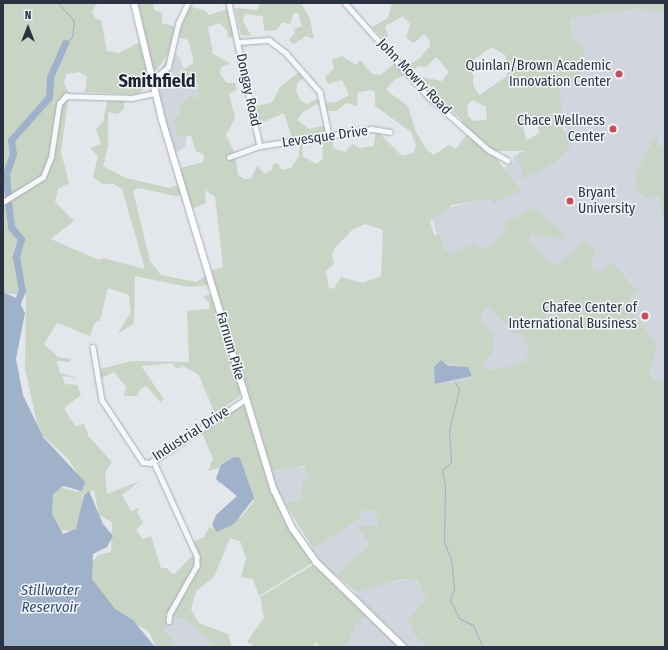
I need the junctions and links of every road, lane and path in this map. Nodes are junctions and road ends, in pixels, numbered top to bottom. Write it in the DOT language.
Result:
graph roads {
  1 [pos="134,3"];
  2 [pos="188,3"];
  3 [pos="229,3"];
  4 [pos="345,3"];
  5 [pos="239,42"];
  6 [pos="153,80"];
  7 [pos="155,93"];
  8 [pos="390,132"];
  9 [pos="329,135"];
  10 [pos="260,146"];
  11 [pos="229,157"];
  12 [pos="507,160"];
  13 [pos="3,202"];
  14 [pos="93,347"];
  15 [pos="246,399"];
  16 [pos="153,460"];
  17 [pos="170,621"];
  18 [pos="403,647"];
  1 -- 6 [label="main road, Farnum Pike"];
  2 -- 6 [label="street"];
  3 -- 5 [label="street, Dongay Road"];
  4 -- 12 [label="street, John Mowry Road"];
  5 -- 9 [label="street"];
  5 -- 10 [label="street, Dongay Road"];
  6 -- 7 [label="main road, Farnum Pike"];
  7 -- 13 [label="street"];
  7 -- 15 [label="main road, Farnum Pike"];
  8 -- 9 [label="street, Levesque Drive"];
  9 -- 10 [label="street, Levesque Drive"];
  10 -- 11 [label="street, Dongay Road"];
  14 -- 16 [label="street, Industrial Drive"];
  15 -- 16 [label="street, Industrial Drive"];
  15 -- 18 [label="main road, Farnum Pike"];
  16 -- 17 [label="street"];
}
